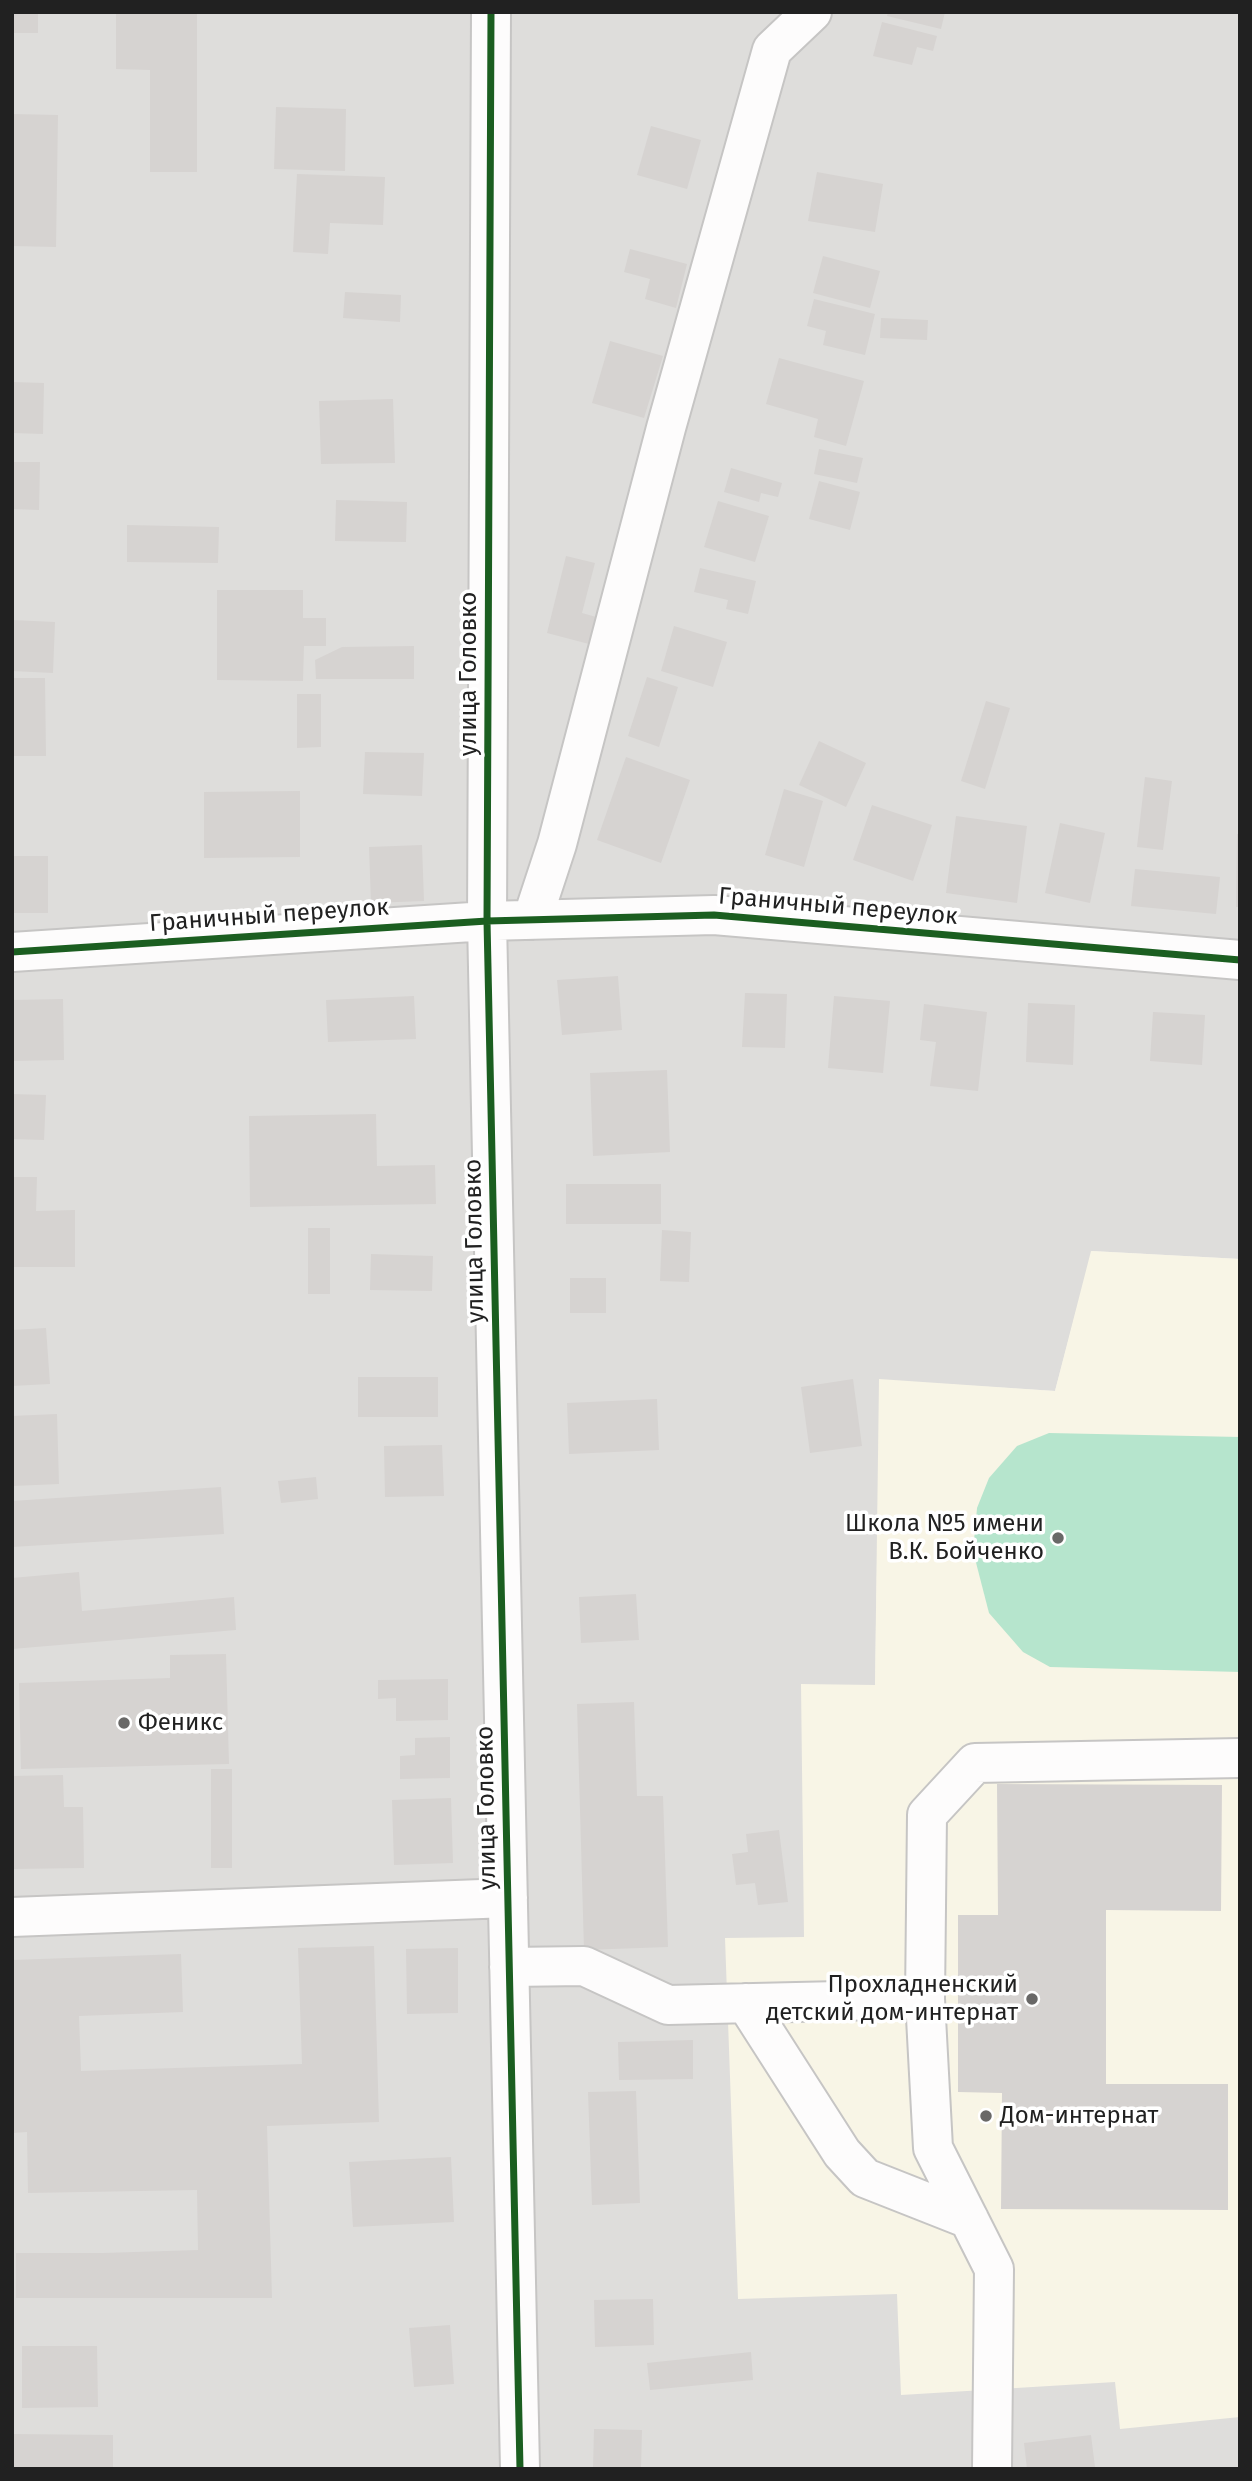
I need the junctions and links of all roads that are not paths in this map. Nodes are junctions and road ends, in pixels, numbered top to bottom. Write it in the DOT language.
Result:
graph roads {
  1 [pos="491,12"];
  2 [pos="812,12"];
  3 [pos="532,920"];
  4 [pos="487,921"];
  5 [pos="12,952"];
  6 [pos="1240,960"];
  7 [pos="1240,1758"];
  8 [pos="508,1898"];
  9 [pos="12,1917"];
  10 [pos="509,1967"];
  11 [pos="925,1999"];
  12 [pos="746,2003"];
  13 [pos="969,2219"];
  14 [pos="520,2469"];
  15 [pos="992,2469"];
  1 -- 4 [label="street, улица Головко"];
  2 -- 3 [label="street"];
  3 -- 4 [label="street, Граничный переулок"];
  3 -- 6 [label="street, Граничный переулок"];
  4 -- 5 [label="street, Граничный переулок"];
  4 -- 8 [label="street, улица Головко"];
  7 -- 11 [label="street"];
  8 -- 9 [label="street"];
  8 -- 10 [label="street, улица Головко"];
  10 -- 12 [label="street"];
  10 -- 14 [label="street, улица Головко"];
  11 -- 12 [label="street"];
  11 -- 13 [label="street"];
  12 -- 13 [label="street"];
  13 -- 15 [label="street"];
}
